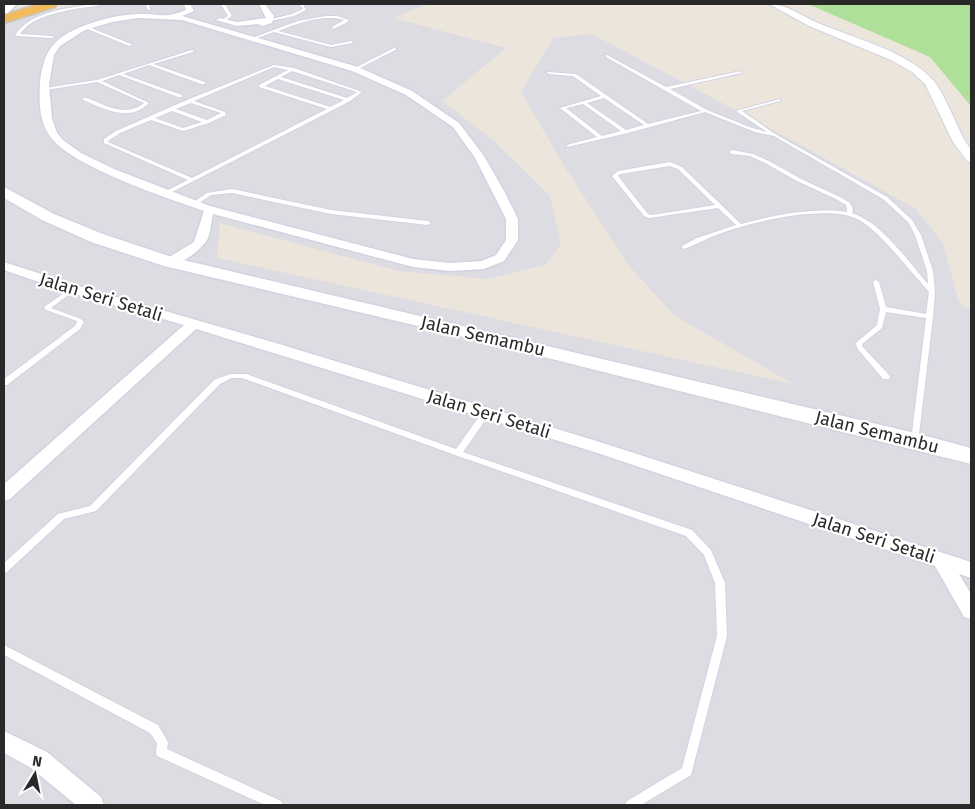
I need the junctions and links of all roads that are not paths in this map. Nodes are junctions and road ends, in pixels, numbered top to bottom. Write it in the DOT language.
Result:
graph roads {
  1 [pos="12,4"];
  2 [pos="51,4"];
  3 [pos="101,4"];
  4 [pos="223,4"];
  5 [pos="262,4"];
  6 [pos="301,4"];
  7 [pos="773,4"];
  8 [pos="148,6"];
  9 [pos="189,8"];
  10 [pos="4,11"];
  11 [pos="172,16"];
  12 [pos="4,19"];
  13 [pos="270,20"];
  14 [pos="223,21"];
  15 [pos="86,27"];
  16 [pos="333,28"];
  17 [pos="275,31"];
  18 [pos="231,33"];
  19 [pos="52,37"];
  20 [pos="66,37"];
  21 [pos="252,39"];
  22 [pos="351,42"];
  23 [pos="130,45"];
  24 [pos="394,49"];
  25 [pos="192,51"];
  26 [pos="607,56"];
  27 [pos="149,64"];
  28 [pos="292,69"];
  29 [pos="355,69"];
  30 [pos="739,72"];
  31 [pos="549,73"];
  32 [pos="121,75"];
  33 [pos="276,77"];
  34 [pos="98,81"];
  35 [pos="203,83"];
  36 [pos="45,89"];
  37 [pos="665,89"];
  38 [pos="180,96"];
  39 [pos="606,96"];
  40 [pos="85,99"];
  41 [pos="348,100"];
  42 [pos="778,100"];
  43 [pos="189,101"];
  44 [pos="583,102"];
  45 [pos="171,109"];
  46 [pos="331,109"];
  47 [pos="705,111"];
  48 [pos="150,118"];
  49 [pos="206,122"];
  50 [pos="648,126"];
  51 [pos="626,132"];
  52 [pos="774,135"];
  53 [pos="601,138"];
  54 [pos="569,146"];
  55 [pos="732,152"];
  56 [pos="971,158"];
  57 [pos="190,179"];
  58 [pos="4,192"];
  59 [pos="166,193"];
  60 [pos="194,204"];
  61 [pos="718,206"];
  62 [pos="210,209"];
  63 [pos="849,213"];
  64 [pos="428,223"];
  65 [pos="740,226"];
  66 [pos="684,248"];
  67 [pos="170,262"];
  68 [pos="4,266"];
  69 [pos="876,282"];
  70 [pos="73,289"];
  71 [pos="932,292"];
  72 [pos="883,308"];
  73 [pos="930,317"];
  74 [pos="193,324"];
  75 [pos="886,377"];
  76 [pos="4,383"];
  77 [pos="486,413"];
  78 [pos="915,441"];
  79 [pos="458,453"];
  80 [pos="971,456"];
  81 [pos="4,494"];
  82 [pos="942,560"];
  83 [pos="4,569"];
  84 [pos="971,570"];
  85 [pos="971,611"];
  86 [pos="4,650"];
  87 [pos="4,742"];
  88 [pos="93,805"];
  89 [pos="277,805"];
  90 [pos="632,805"];
  1 -- 10 [label="main road"];
  2 -- 12 [label="highway"];
  3 -- 19 [label="lane"];
  4 -- 14 [label="lane"];
  5 -- 13 [label="street"];
  6 -- 13 [label="lane"];
  7 -- 56 [label="street"];
  8 -- 9 [label="street"];
  8 -- 19 [label="street"];
  9 -- 11 [label="street"];
  9 -- 14 [label="street"];
  11 -- 15 [label="street"];
  11 -- 18 [label="street"];
  13 -- 14 [label="street"];
  13 -- 18 [label="street"];
  15 -- 20 [label="street"];
  15 -- 23 [label="lane"];
  16 -- 17 [label="lane"];
  17 -- 21 [label="lane"];
  17 -- 22 [label="lane"];
  18 -- 21 [label="street"];
  19 -- 20 [label="street"];
  20 -- 36 [label="street"];
  21 -- 29 [label="street"];
  24 -- 29 [label="lane"];
  25 -- 27 [label="lane"];
  26 -- 37 [label="lane"];
  27 -- 32 [label="lane"];
  27 -- 35 [label="lane"];
  28 -- 33 [label="lane"];
  28 -- 41 [label="lane"];
  28 -- 43 [label="lane"];
  29 -- 62 [label="street"];
  30 -- 37 [label="lane"];
  31 -- 39 [label="lane"];
  32 -- 34 [label="lane"];
  32 -- 38 [label="lane"];
  33 -- 41 [label="lane"];
  33 -- 46 [label="lane"];
  34 -- 36 [label="lane"];
  34 -- 40 [label="lane"];
  36 -- 59 [label="street"];
  37 -- 47 [label="lane"];
  39 -- 44 [label="lane"];
  39 -- 50 [label="lane"];
  41 -- 46 [label="lane"];
  42 -- 52 [label="lane"];
  43 -- 45 [label="lane"];
  43 -- 49 [label="lane"];
  44 -- 51 [label="lane"];
  44 -- 53 [label="lane"];
  45 -- 48 [label="lane"];
  45 -- 49 [label="lane"];
  46 -- 57 [label="lane"];
  47 -- 50 [label="lane"];
  47 -- 52 [label="lane"];
  48 -- 49 [label="lane"];
  48 -- 57 [label="lane"];
  50 -- 51 [label="lane"];
  51 -- 53 [label="lane"];
  52 -- 71 [label="lane"];
  53 -- 54 [label="lane"];
  55 -- 63 [label="lane"];
  57 -- 59 [label="lane"];
  58 -- 67 [label="main road, Jalan Semambu"];
  59 -- 60 [label="street"];
  60 -- 62 [label="street"];
  60 -- 64 [label="lane"];
  61 -- 61 [label="lane"];
  61 -- 65 [label="lane"];
  62 -- 67 [label="street"];
  63 -- 65 [label="lane"];
  63 -- 71 [label="lane"];
  65 -- 66 [label="lane"];
  67 -- 78 [label="main road, Jalan Semambu"];
  68 -- 70 [label="street, Jalan Seri Setali"];
  69 -- 72 [label="lane"];
  70 -- 74 [label="street, Jalan Seri Setali"];
  70 -- 76 [label="lane"];
  71 -- 73 [label="lane"];
  72 -- 73 [label="lane"];
  72 -- 75 [label="lane"];
  73 -- 78 [label="lane"];
  74 -- 77 [label="street, Jalan Seri Setali"];
  74 -- 81 [label="street"];
  77 -- 79 [label="lane"];
  77 -- 82 [label="street, Jalan Seri Setali"];
  78 -- 80 [label="main road, Jalan Semambu"];
  79 -- 83 [label="lane"];
  79 -- 90 [label="lane"];
  82 -- 84 [label="street, Jalan Seri Setali"];
  82 -- 85 [label="street"];
  86 -- 89 [label="lane"];
  87 -- 88 [label="street"];
}
